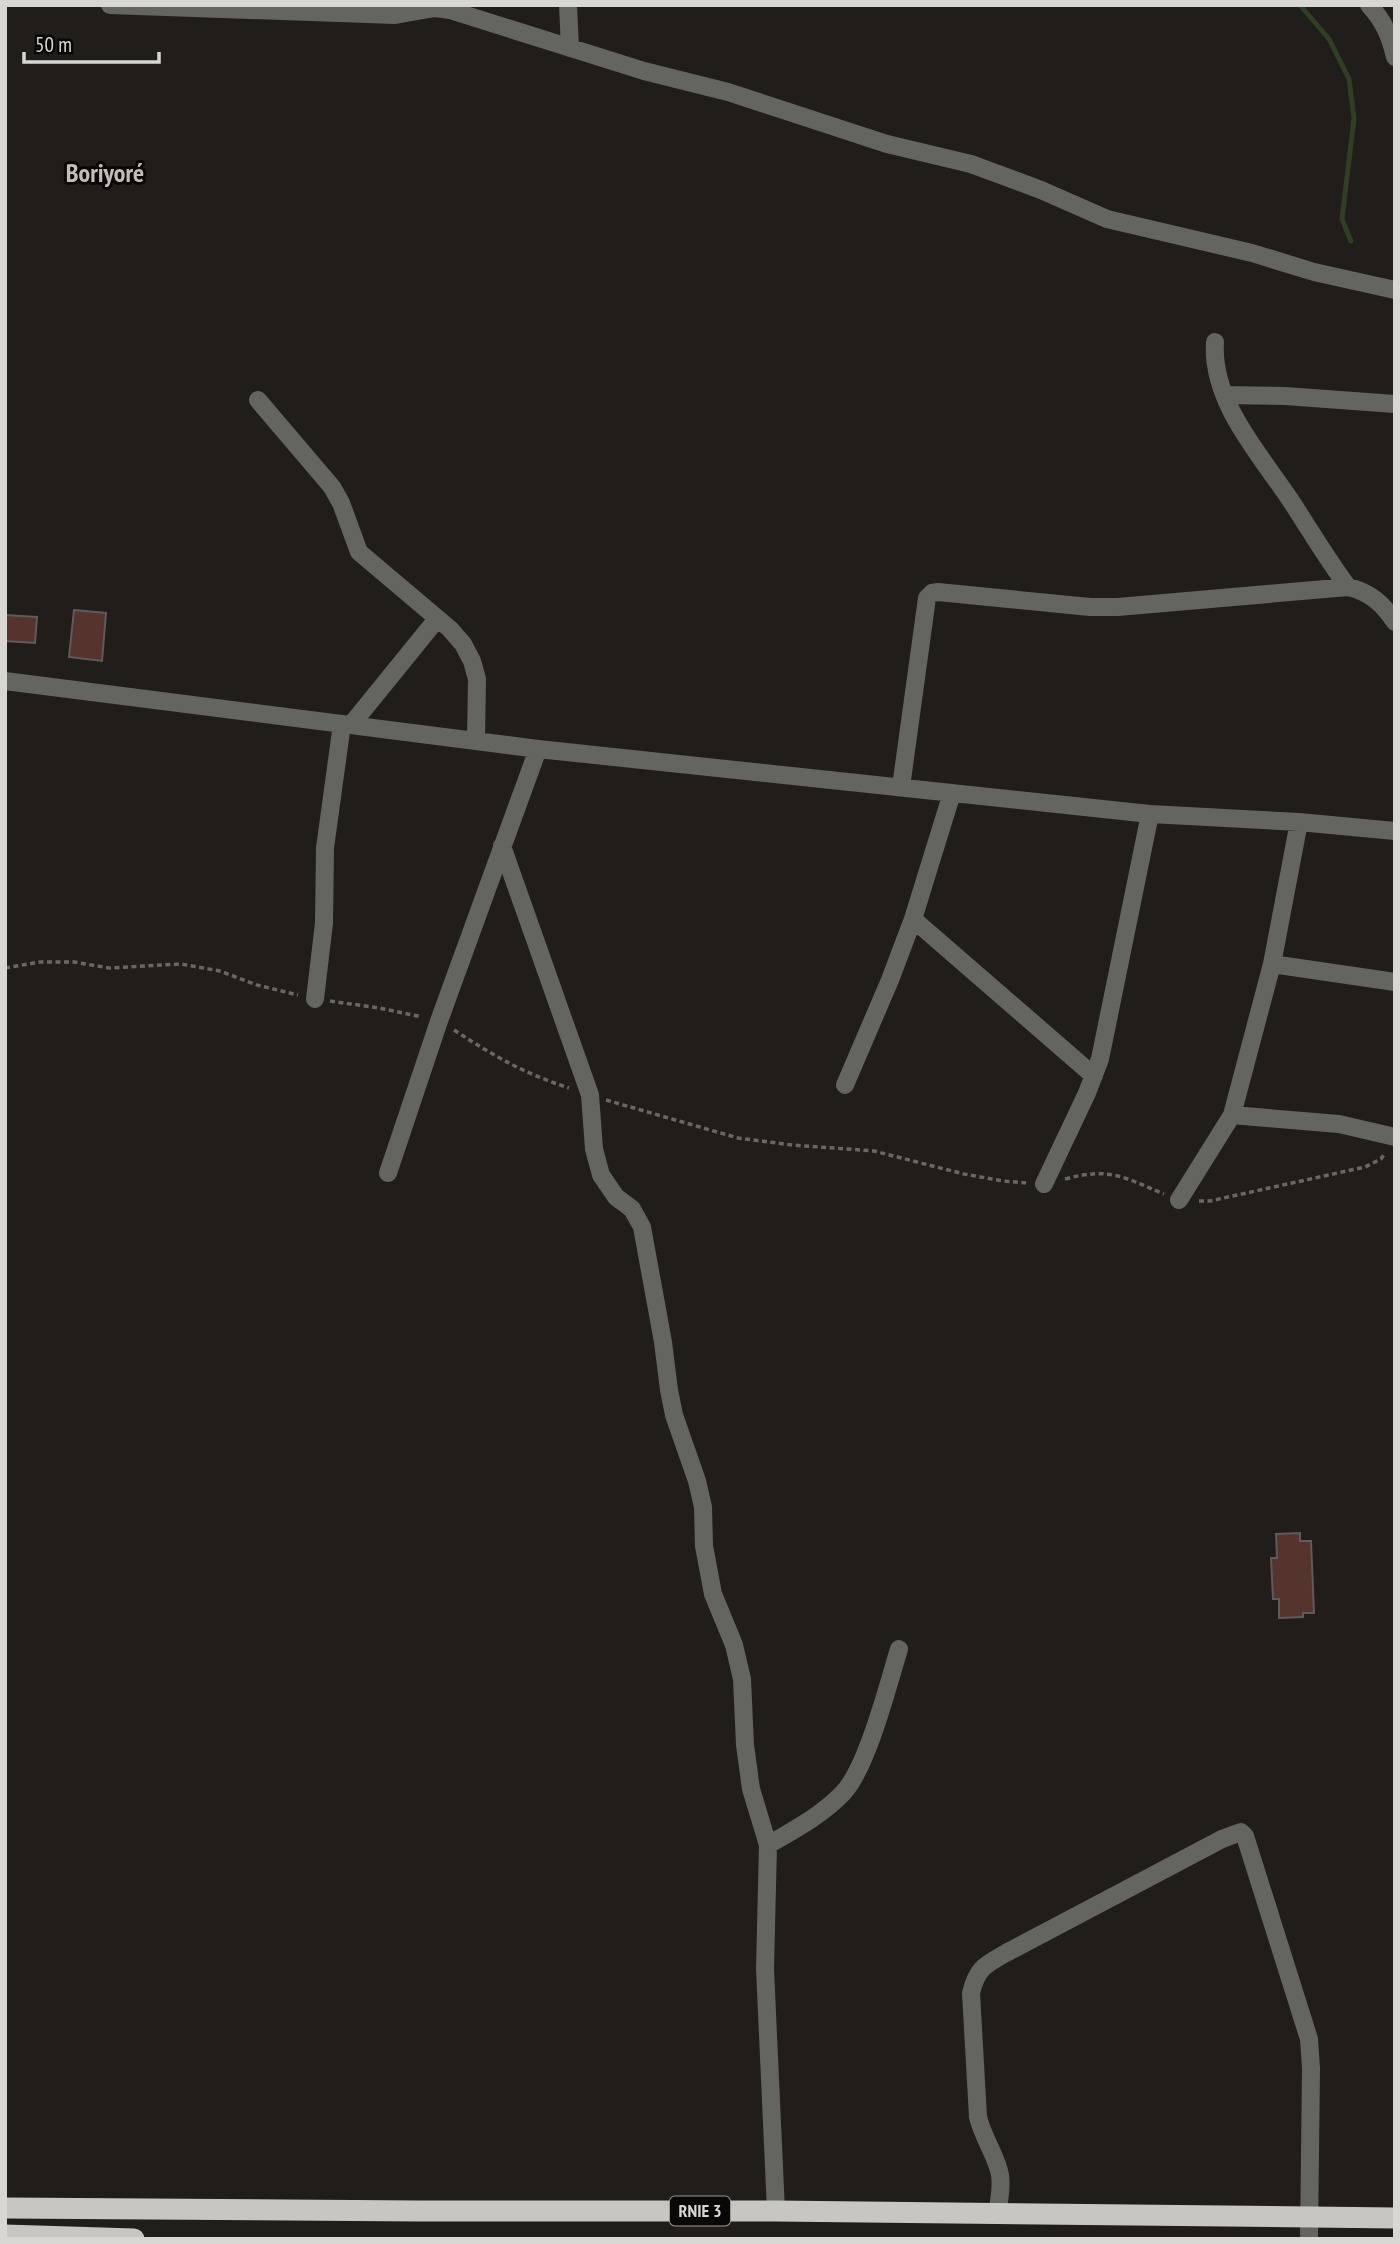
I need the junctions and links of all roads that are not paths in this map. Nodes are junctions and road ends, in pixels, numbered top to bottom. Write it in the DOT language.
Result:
graph roads {
  1 [pos="110,5"];
  2 [pos="568,5"];
  3 [pos="1369,5"];
  4 [pos="569,48"];
  5 [pos="1395,57"];
  6 [pos="1395,289"];
  7 [pos="1215,342"];
  8 [pos="1224,395"];
  9 [pos="258,400"];
  10 [pos="1395,404"];
  11 [pos="1348,587"];
  12 [pos="437,618"];
  13 [pos="1395,622"];
  14 [pos="5,681"];
  15 [pos="346,724"];
  16 [pos="477,740"];
  17 [pos="538,749"];
  18 [pos="901,787"];
  19 [pos="952,793"];
  20 [pos="1150,814"];
  21 [pos="1299,822"];
  22 [pos="1395,831"];
  23 [pos="502,846"];
  24 [pos="914,919"];
  25 [pos="1272,964"];
  26 [pos="1395,982"];
  27 [pos="314,999"];
  28 [pos="1094,1076"];
  29 [pos="845,1085"];
  30 [pos="1232,1115"];
  31 [pos="1391,1143"];
  32 [pos="388,1173"];
  33 [pos="1044,1184"];
  34 [pos="1179,1200"];
  35 [pos="899,1649"];
  36 [pos="768,1845"];
  37 [pos="15,2208"];
  38 [pos="776,2211"];
  39 [pos="997,2214"];
  40 [pos="1310,2217"];
  41 [pos="1395,2218"];
  42 [pos="15,2236"];
  43 [pos="66,2238"];
  44 [pos="134,2239"];
  45 [pos="1309,2239"];
  1 -- 4 [label="street"];
  2 -- 4 [label="street"];
  3 -- 5 [label="street"];
  4 -- 6 [label="street"];
  7 -- 8 [label="street"];
  8 -- 10 [label="street"];
  8 -- 11 [label="street"];
  9 -- 12 [label="street"];
  11 -- 13 [label="street"];
  11 -- 18 [label="street"];
  12 -- 15 [label="street"];
  12 -- 16 [label="street"];
  14 -- 15 [label="street"];
  15 -- 16 [label="street"];
  15 -- 27 [label="street"];
  16 -- 17 [label="street"];
  17 -- 18 [label="street"];
  17 -- 23 [label="street"];
  18 -- 19 [label="street"];
  19 -- 20 [label="street"];
  19 -- 24 [label="street"];
  20 -- 21 [label="street"];
  20 -- 28 [label="street"];
  21 -- 22 [label="street"];
  21 -- 25 [label="street"];
  23 -- 32 [label="street"];
  23 -- 36 [label="street"];
  24 -- 28 [label="street"];
  24 -- 29 [label="street"];
  25 -- 26 [label="street"];
  25 -- 30 [label="street"];
  28 -- 33 [label="street"];
  30 -- 31 [label="street"];
  30 -- 34 [label="street"];
  35 -- 36 [label="street"];
  36 -- 38 [label="street"];
  37 -- 38 [label="highway, RNIE 3"];
  37 -- 42 [label="highway"];
  38 -- 39 [label="highway, RNIE 3"];
  39 -- 40 [label="highway, RNIE 3"];
  39 -- 40 [label="street"];
  40 -- 41 [label="highway, RNIE 3"];
  40 -- 45 [label="street"];
  42 -- 43 [label="highway"];
  43 -- 44 [label="highway"];
}
